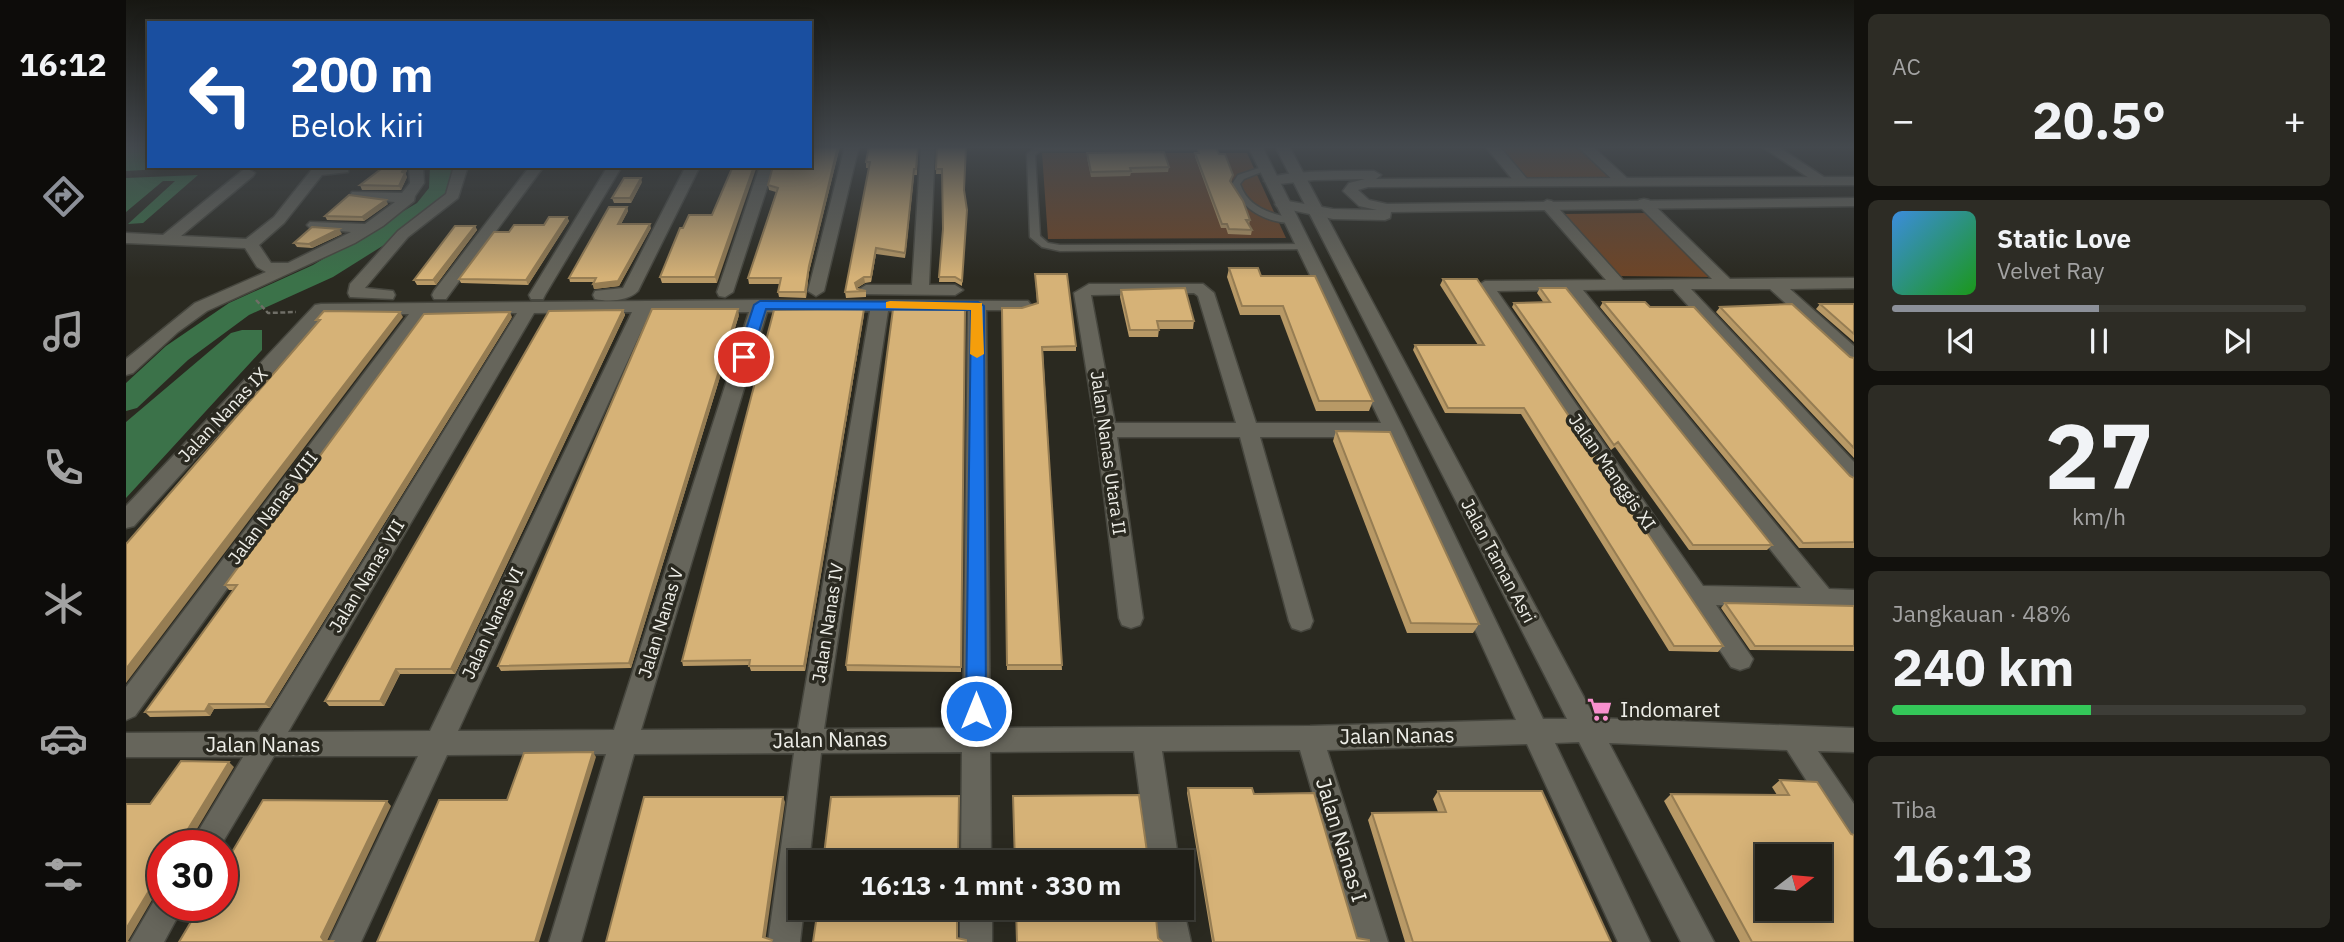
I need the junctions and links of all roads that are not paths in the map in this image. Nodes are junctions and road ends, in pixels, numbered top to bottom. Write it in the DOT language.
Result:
graph roads {
  1 [pos="227,190"];
  2 [pos="302,190"];
  3 [pos="320,190"];
  4 [pos="413,190"];
  5 [pos="453,190"];
  6 [pos="519,190"];
  7 [pos="600,190"];
  8 [pos="681,190"];
  9 [pos="759,190"];
  10 [pos="841,190"];
  11 [pos="926,190"];
  12 [pos="1033,190"];
  13 [pos="1279,190"];
  14 [pos="1305,190"];
  15 [pos="1351,190"];
  16 [pos="1276,192"];
  17 [pos="357,195"];
  18 [pos="409,198"];
  19 [pos="1854,202"];
  20 [pos="1644,203"];
  21 [pos="1547,204"];
  22 [pos="1492,205"];
  23 [pos="1317,212"];
  24 [pos="279,220"];
  25 [pos="315,225"];
  26 [pos="367,229"];
  27 [pos="126,238"];
  28 [pos="167,240"];
  29 [pos="250,244"];
  30 [pos="1305,247"];
  31 [pos="295,266"];
  32 [pos="1676,283"];
  33 [pos="1726,283"];
  34 [pos="1774,283"];
  35 [pos="1854,283"];
  36 [pos="1569,284"];
  37 [pos="1618,284"];
  38 [pos="920,290"];
  39 [pos="955,290"];
  40 [pos="816,291"];
  41 [pos="681,292"];
  42 [pos="725,292"];
  43 [pos="440,295"];
  44 [pos="533,301"];
  45 [pos="760,305"];
  46 [pos="880,305"];
  47 [pos="1023,305"];
  48 [pos="644,306"];
  49 [pos="978,306"];
  50 [pos="421,309"];
  51 [pos="1854,355"];
  52 [pos="128,366"];
  53 [pos="1106,430"];
  54 [pos="1248,430"];
  55 [pos="1394,430"];
  56 [pos="1854,475"];
  57 [pos="126,520"];
  58 [pos="1696,595"];
  59 [pos="1823,598"];
  60 [pos="1854,599"];
  61 [pos="1130,618"];
  62 [pos="1301,621"];
  63 [pos="1740,659"];
  64 [pos="126,708"];
  65 [pos="1588,730"];
  66 [pos="1534,733"];
  67 [pos="1310,737"];
  68 [pos="976,738"];
  69 [pos="1146,738"];
  70 [pos="1795,739"];
  71 [pos="1854,740"];
  72 [pos="624,741"];
  73 [pos="809,741"];
  74 [pos="436,744"];
  75 [pos="126,745"];
  76 [pos="265,745"];
  77 [pos="1854,829"];
  78 [pos="214,830"];
  79 [pos="976,850"];
  80 [pos="1162,850"];
  81 [pos="976,920"];
  82 [pos="1172,920"];
  83 [pos="159,921"];
  84 [pos="146,942"];
  85 [pos="345,942"];
  86 [pos="565,942"];
  87 [pos="784,942"];
  88 [pos="976,942"];
  89 [pos="1175,942"];
  90 [pos="1372,942"];
  91 [pos="1634,942"];
  92 [pos="1698,942"];
  1 -- 28 [label="street"];
  2 -- 24 [label="street"];
  3 -- 24 [label="street"];
  4 -- 18 [label="street"];
  5 -- 43 [label="street"];
  6 -- 43 [label="street"];
  7 -- 44 [label="street, Jalan Nanas VII"];
  8 -- 44 [label="street"];
  9 -- 42 [label="street"];
  10 -- 40 [label="street"];
  11 -- 38 [label="street"];
  12 -- 30 [label="lane"];
  13 -- 16 [label="street"];
  14 -- 23 [label="street, Jalan Taman Asri"];
  15 -- 22 [label="street"];
  16 -- 23 [label="street"];
  16 -- 30 [label="street, Jalan Taman Asri"];
  17 -- 18 [label="street"];
  18 -- 26 [label="street"];
  19 -- 20 [label="street"];
  20 -- 21 [label="street"];
  20 -- 33 [label="street"];
  21 -- 22 [label="street"];
  21 -- 37 [label="street"];
  22 -- 23 [label="street"];
  23 -- 65 [label="street, Jalan Taman Asri"];
  24 -- 29 [label="street"];
  25 -- 26 [label="street"];
  26 -- 31 [label="street"];
  27 -- 28 [label="street"];
  28 -- 29 [label="street"];
  29 -- 31 [label="street"];
  30 -- 55 [label="street, Jalan Taman Asri"];
  31 -- 52 [label="street"];
  32 -- 33 [label="street"];
  32 -- 37 [label="street"];
  32 -- 56 [label="street"];
  33 -- 34 [label="street"];
  34 -- 35 [label="street"];
  34 -- 51 [label="street"];
  36 -- 37 [label="street"];
  36 -- 58 [label="street, Jalan Manggis XI"];
  36 -- 59 [label="street"];
  38 -- 39 [label="street"];
  38 -- 40 [label="street"];
  40 -- 42 [label="street"];
  41 -- 42 [label="street"];
  43 -- 44 [label="street"];
  44 -- 48 [label="street"];
  44 -- 50 [label="street"];
  44 -- 76 [label="street, Jalan Nanas VII"];
  45 -- 46 [label="street"];
  45 -- 48 [label="street"];
  45 -- 72 [label="street, Jalan Nanas V"];
  46 -- 49 [label="street"];
  46 -- 73 [label="street, Jalan Nanas IV"];
  47 -- 49 [label="street"];
  48 -- 74 [label="street, Jalan Nanas VI"];
  49 -- 68 [label="street"];
  50 -- 57 [label="street, Jalan Nanas IX"];
  50 -- 64 [label="street, Jalan Nanas VIII"];
  53 -- 54 [label="street"];
  53 -- 54 [label="street, Jalan Nanas Utara II"];
  53 -- 61 [label="street, Jalan Nanas Utara II"];
  54 -- 55 [label="street"];
  54 -- 62 [label="street"];
  55 -- 66 [label="street, Jalan Taman Asri"];
  58 -- 59 [label="street"];
  58 -- 63 [label="street, Jalan Manggis XI"];
  59 -- 60 [label="street"];
  65 -- 66 [label="street, Jalan Nanas"];
  65 -- 70 [label="street, Jalan Nanas"];
  65 -- 92 [label="street, Jalan Taman Asri"];
  66 -- 67 [label="street, Jalan Nanas"];
  66 -- 91 [label="street, Jalan Taman Asri"];
  67 -- 69 [label="street, Jalan Nanas"];
  67 -- 90 [label="street, Jalan Nanas I"];
  68 -- 69 [label="street, Jalan Nanas"];
  68 -- 73 [label="street, Jalan Nanas"];
  68 -- 79 [label="street"];
  69 -- 80 [label="street"];
  70 -- 71 [label="street, Jalan Nanas"];
  70 -- 77 [label="street"];
  72 -- 73 [label="street, Jalan Nanas"];
  72 -- 74 [label="street, Jalan Nanas"];
  72 -- 86 [label="street, Jalan Nanas V"];
  73 -- 87 [label="street, Jalan Nanas IV"];
  74 -- 76 [label="street, Jalan Nanas"];
  74 -- 85 [label="street, Jalan Nanas VI"];
  75 -- 76 [label="street, Jalan Nanas"];
  76 -- 78 [label="street, Jalan Nanas VII"];
  81 -- 88 [label="street"];
  82 -- 89 [label="street"];
  83 -- 84 [label="street"];
}
